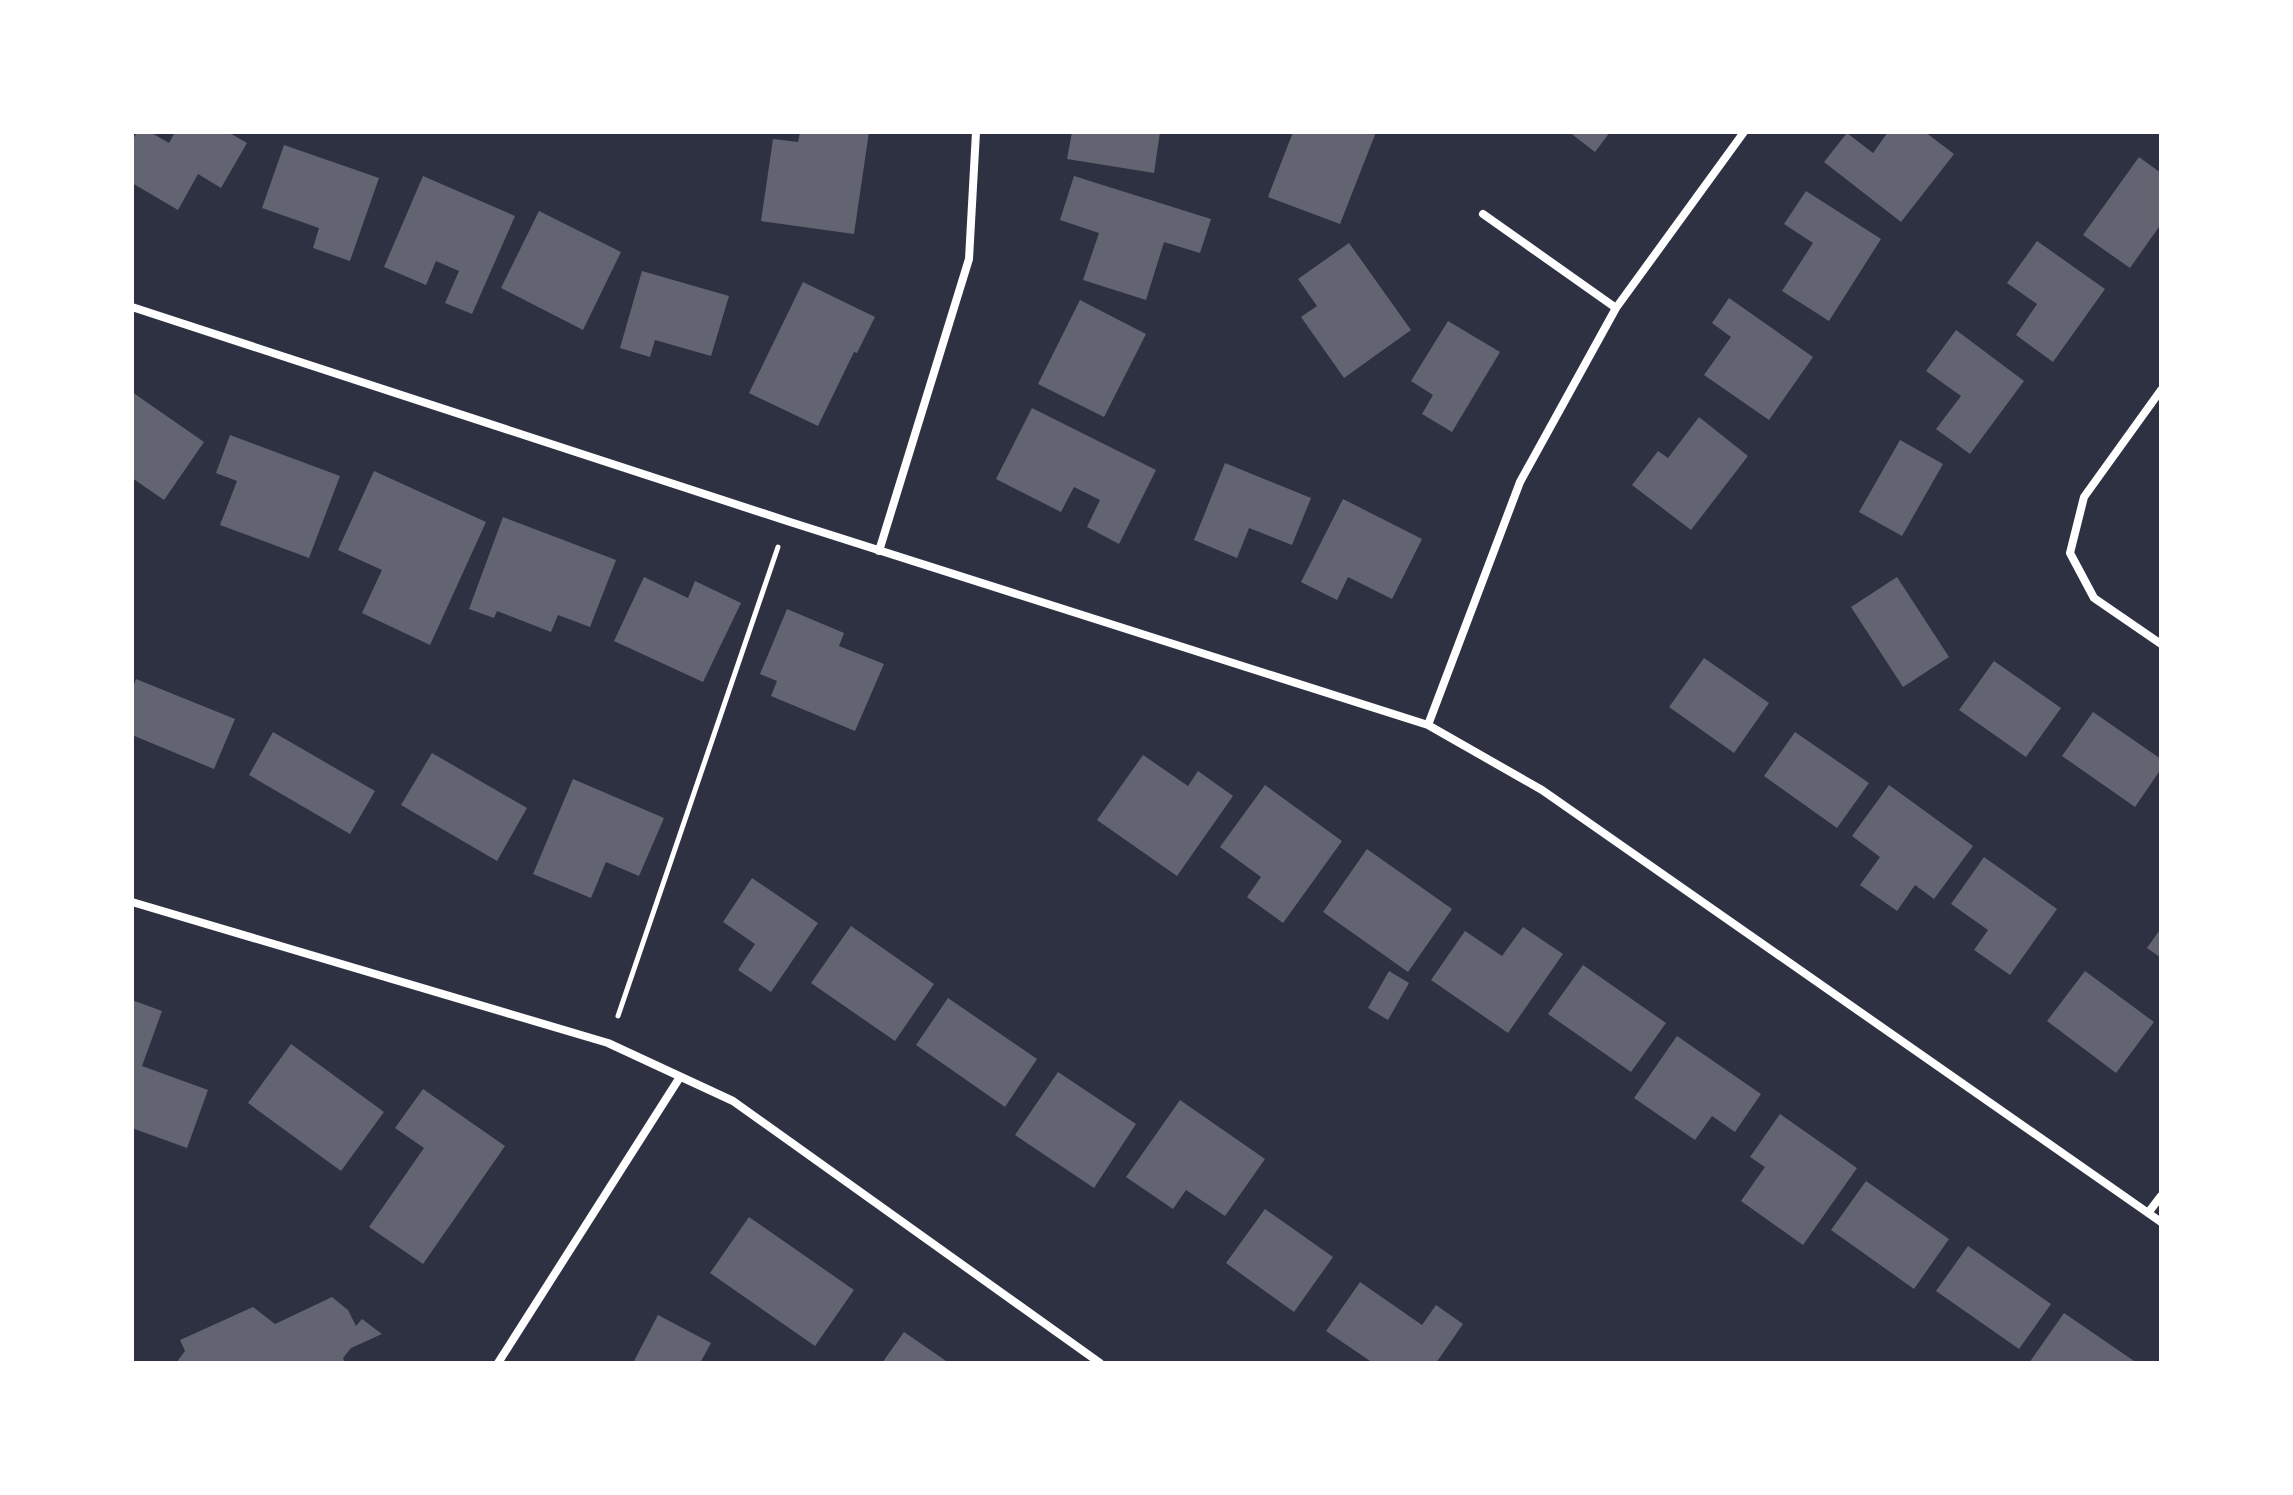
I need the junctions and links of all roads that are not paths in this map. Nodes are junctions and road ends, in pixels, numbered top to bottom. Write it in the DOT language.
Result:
graph roads {
  1 [pos="976,132"];
  2 [pos="1744,132"];
  3 [pos="1483,214"];
  4 [pos="132,307"];
  5 [pos="1616,308"];
  6 [pos="2161,390"];
  7 [pos="879,551"];
  8 [pos="2161,644"];
  9 [pos="1428,725"];
  10 [pos="132,902"];
  11 [pos="680,1077"];
  12 [pos="2161,1196"];
  13 [pos="2148,1213"];
  14 [pos="2161,1222"];
  15 [pos="498,1363"];
  16 [pos="1100,1363"];
  1 -- 7 [label="street"];
  2 -- 5 [label="street"];
  3 -- 5 [label="street"];
  4 -- 7 [label="street"];
  5 -- 9 [label="street"];
  6 -- 8 [label="street"];
  7 -- 9 [label="street"];
  9 -- 13 [label="street"];
  10 -- 11 [label="street"];
  11 -- 15 [label="street"];
  11 -- 16 [label="street"];
  12 -- 13 [label="street"];
  13 -- 14 [label="street"];
}
